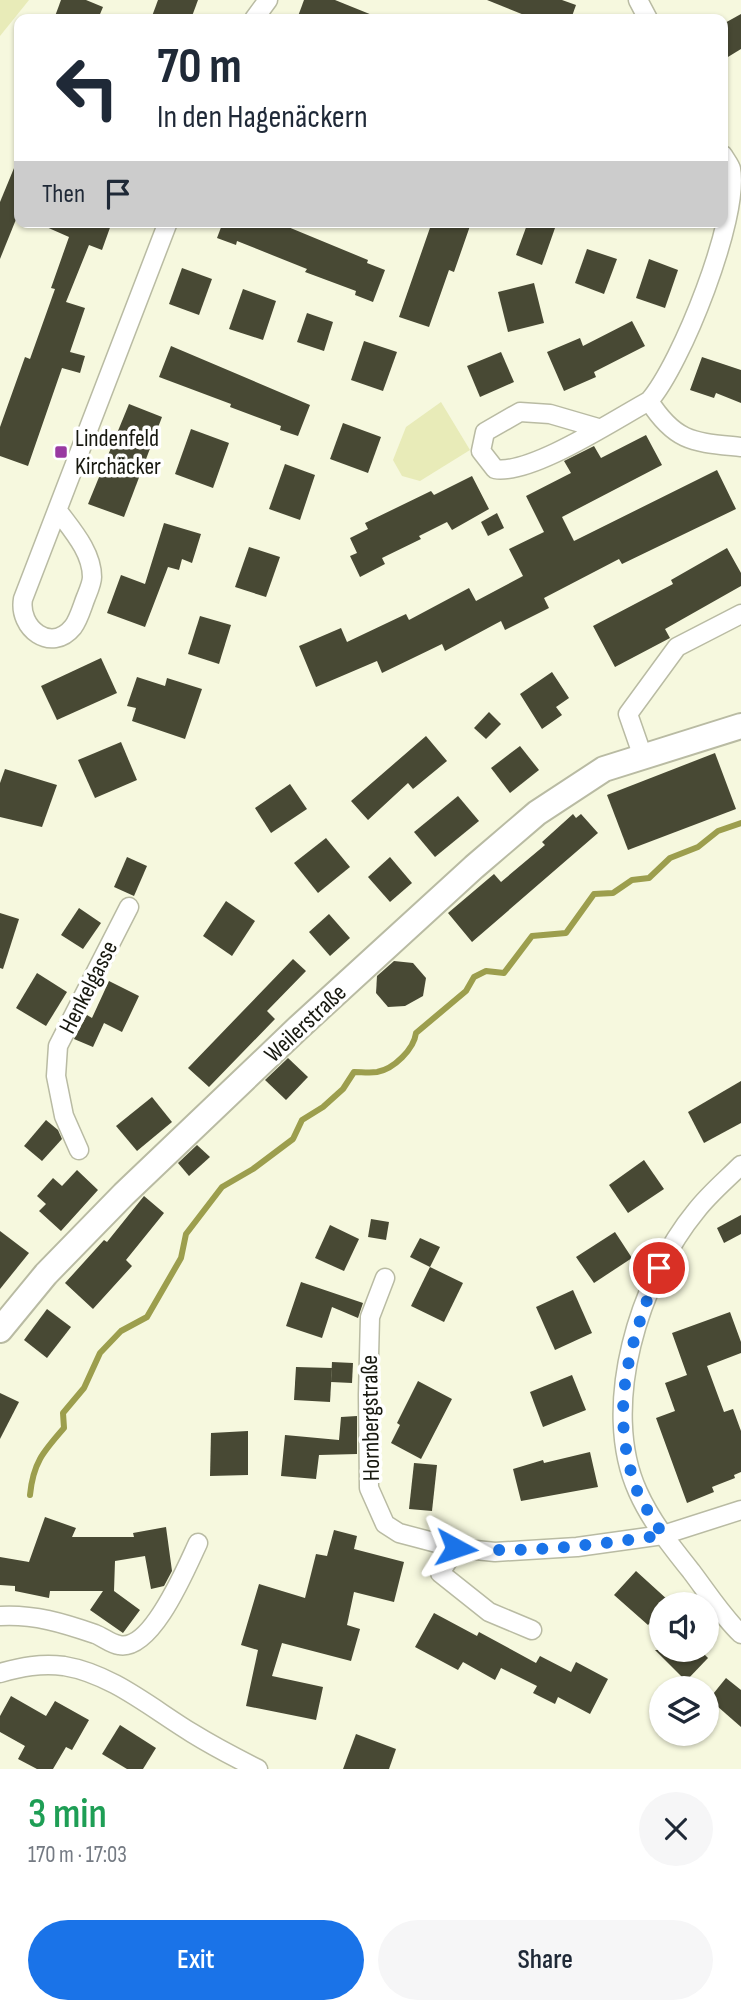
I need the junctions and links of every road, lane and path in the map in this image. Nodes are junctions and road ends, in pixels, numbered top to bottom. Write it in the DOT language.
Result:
graph roads {
  1 [pos="728,165"];
  2 [pos="728,205"];
  3 [pos="166,228"];
  4 [pos="723,228"];
  5 [pos="649,401"];
  6 [pos="598,428"];
  7 [pos="741,447"];
  8 [pos="58,511"];
  9 [pos="741,614"];
  10 [pos="741,726"];
  11 [pos="643,757"];
  12 [pos="129,907"];
  13 [pos="79,1150"];
  14 [pos="741,1165"];
  15 [pos="385,1278"];
  16 [pos="0,1330"];
  17 [pos="741,1510"];
  18 [pos="663,1535"];
  19 [pos="198,1543"];
  20 [pos="456,1548"];
  21 [pos="0,1616"];
  22 [pos="532,1630"];
  23 [pos="741,1634"];
  24 [pos="0,1673"];
  25 [pos="258,1769"];
  1 -- 2 [label="street"];
  3 -- 8 [label="street"];
  4 -- 5 [label="street"];
  5 -- 6 [label="street"];
  5 -- 7 [label="street"];
  6 -- 6 [label="street"];
  8 -- 8 [label="street"];
  9 -- 11 [label="street"];
  10 -- 11 [label="main road, Weilerstraße"];
  11 -- 16 [label="main road, Weilerstraße"];
  12 -- 13 [label="street, Henkelgasse"];
  14 -- 18 [label="street"];
  15 -- 20 [label="street, Hornbergstraße"];
  17 -- 18 [label="street, Hornbergstraße"];
  18 -- 20 [label="street, Hornbergstraße"];
  18 -- 23 [label="street"];
  19 -- 21 [label="street"];
  20 -- 22 [label="street"];
  24 -- 25 [label="street"];
}
